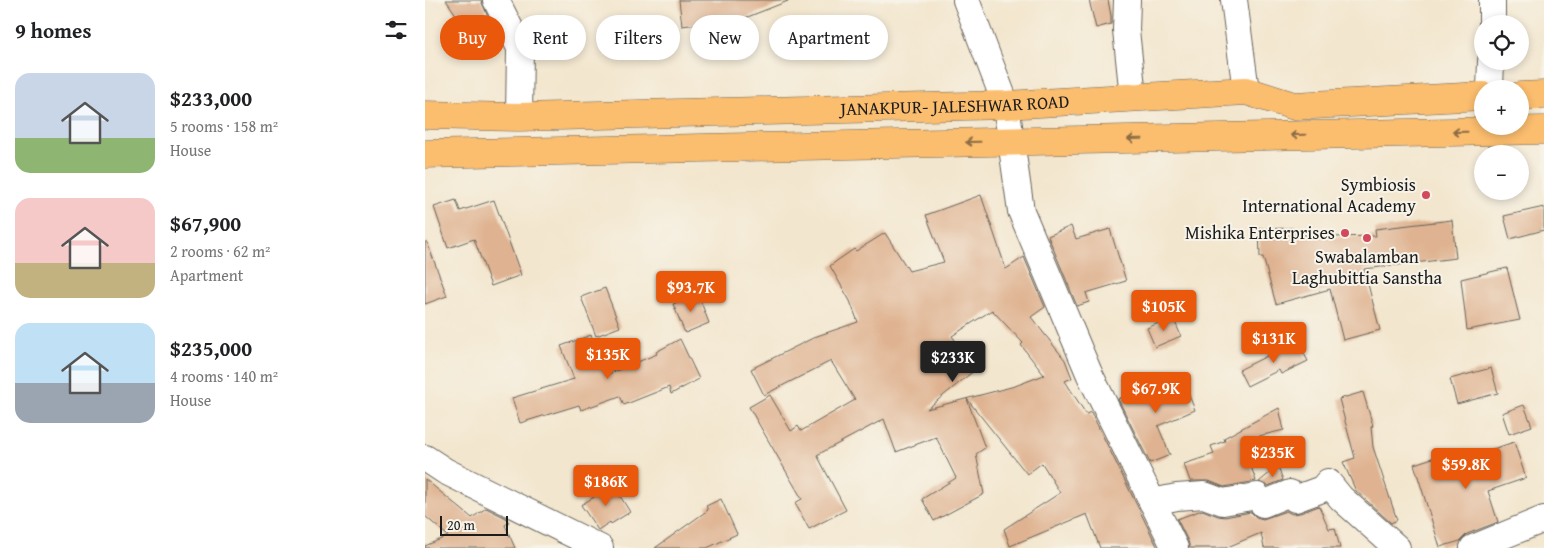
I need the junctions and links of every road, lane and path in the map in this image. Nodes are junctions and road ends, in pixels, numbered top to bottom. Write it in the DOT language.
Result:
graph roads {
  1 [pos="496,0"];
  2 [pos="966,0"];
  3 [pos="1127,0"];
  4 [pos="1234,0"];
  5 [pos="1492,0"];
  6 [pos="1492,15"];
  7 [pos="1246,91"];
  8 [pos="1544,95"];
  9 [pos="1474,96"];
  10 [pos="1529,96"];
  11 [pos="1133,97"];
  12 [pos="1006,105"];
  13 [pos="425,115"];
  14 [pos="519,116"];
  15 [pos="1544,130"];
  16 [pos="1011,141"];
  17 [pos="425,154"];
  18 [pos="425,458"];
  19 [pos="1152,502"];
  20 [pos="1544,519"];
  21 [pos="600,548"];
  22 [pos="1175,548"];
  23 [pos="1397,548"];
  24 [pos="1473,548"];
  1 -- 14 [label="street"];
  2 -- 12 [label="street"];
  3 -- 11 [label="street"];
  4 -- 7 [label="street"];
  5 -- 6 [label="street"];
  7 -- 9 [label="highway, JANAKPUR- JALESHWAR ROAD"];
  7 -- 11 [label="highway, JANAKPUR- JALESHWAR ROAD"];
  8 -- 10 [label="highway"];
  11 -- 12 [label="highway, JANAKPUR- JALESHWAR ROAD"];
  12 -- 14 [label="highway, JANAKPUR- JALESHWAR ROAD"];
  12 -- 16 [label="street"];
  13 -- 14 [label="highway, JANAKPUR- JALESHWAR ROAD"];
  15 -- 16 [label="highway, one-way"];
  16 -- 17 [label="highway, one-way"];
  16 -- 19 [label="street"];
  18 -- 21 [label="street"];
  19 -- 22 [label="street"];
  19 -- 23 [label="street"];
  20 -- 24 [label="street"];
}
